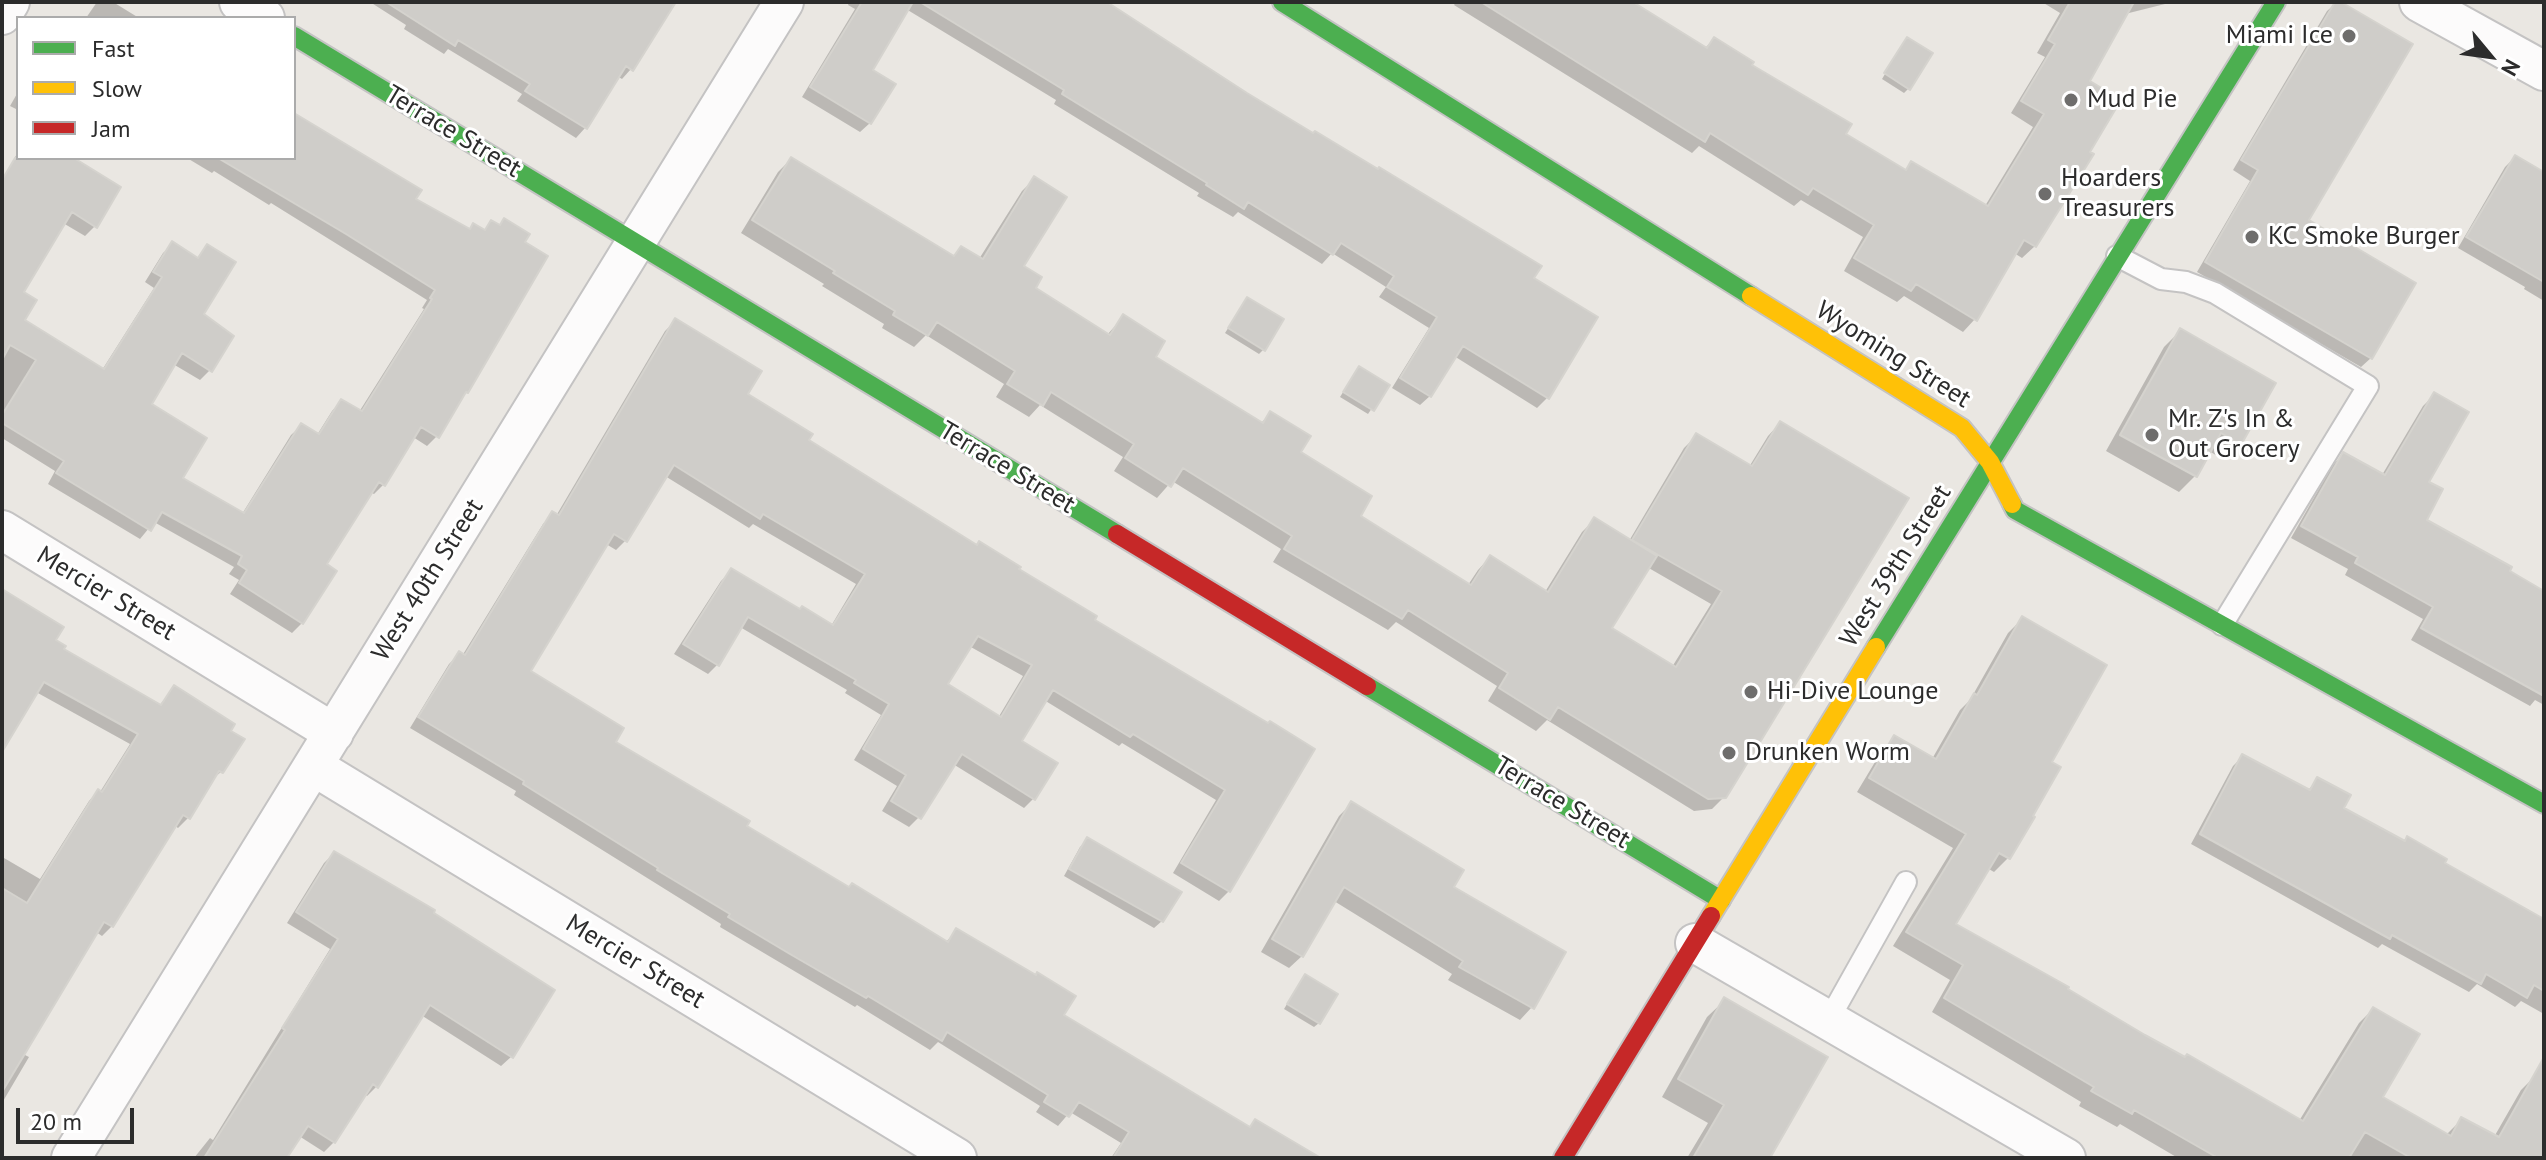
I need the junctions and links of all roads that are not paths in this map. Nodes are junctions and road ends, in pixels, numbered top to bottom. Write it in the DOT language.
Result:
graph roads {
  1 [pos="10,2"];
  2 [pos="239,2"];
  3 [pos="784,2"];
  4 [pos="1282,2"];
  5 [pos="2276,2"];
  6 [pos="2419,2"];
  7 [pos="2,15"];
  8 [pos="262,16"];
  9 [pos="296,37"];
  10 [pos="2544,71"];
  11 [pos="636,243"];
  12 [pos="2117,256"];
  13 [pos="1990,462"];
  14 [pos="2,530"];
  15 [pos="2222,625"];
  16 [pos="334,733"];
  17 [pos="313,766"];
  18 [pos="2544,804"];
  19 [pos="1906,882"];
  20 [pos="1721,900"];
  21 [pos="1695,943"];
  22 [pos="1828,1021"];
  23 [pos="71,1158"];
  24 [pos="957,1158"];
  25 [pos="1563,1158"];
  26 [pos="2066,1158"];
  1 -- 7 [label="street"];
  2 -- 8 [label="street"];
  3 -- 11 [label="street, West 40th Street"];
  4 -- 13 [label="street, Wyoming Street"];
  5 -- 12 [label="street, West 39th Street"];
  6 -- 10 [label="street"];
  9 -- 11 [label="street, Terrace Street"];
  11 -- 16 [label="street, West 40th Street"];
  11 -- 20 [label="street, Terrace Street"];
  12 -- 13 [label="street, West 39th Street"];
  12 -- 15 [label="lane"];
  13 -- 15 [label="street, Wyoming Street"];
  13 -- 20 [label="street, West 39th Street"];
  14 -- 16 [label="street, Mercier Street"];
  15 -- 18 [label="street, Wyoming Street"];
  16 -- 17 [label="street, West 40th Street"];
  17 -- 23 [label="street, West 40th Street"];
  17 -- 24 [label="street, Mercier Street"];
  19 -- 22 [label="lane"];
  20 -- 21 [label="street, West 39th Street"];
  21 -- 22 [label="street"];
  21 -- 25 [label="street, West 39th Street"];
  22 -- 26 [label="street"];
}
